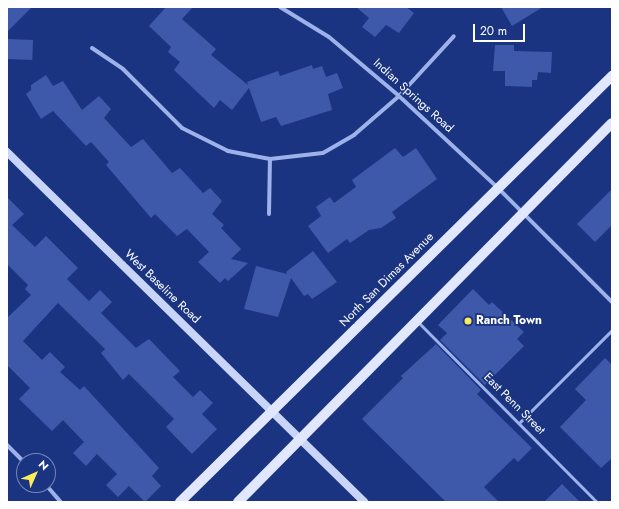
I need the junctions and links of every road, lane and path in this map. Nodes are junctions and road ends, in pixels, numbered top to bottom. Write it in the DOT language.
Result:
graph roads {
  1 [pos="280,7"];
  2 [pos="454,36"];
  3 [pos="92,48"];
  4 [pos="612,76"];
  5 [pos="399,96"];
  6 [pos="612,123"];
  7 [pos="7,152"];
  8 [pos="270,160"];
  9 [pos="498,188"];
  10 [pos="522,213"];
  11 [pos="269,214"];
  12 [pos="612,302"];
  13 [pos="415,320"];
  14 [pos="612,330"];
  15 [pos="273,412"];
  16 [pos="519,423"];
  17 [pos="301,439"];
  18 [pos="7,445"];
  19 [pos="16,454"];
  20 [pos="53,493"];
  21 [pos="61,502"];
  22 [pos="180,502"];
  23 [pos="238,502"];
  24 [pos="364,502"];
  25 [pos="597,502"];
  1 -- 5 [label="street, Indian Springs Road"];
  2 -- 5 [label="street"];
  3 -- 8 [label="street"];
  4 -- 9 [label="main road, North San Dimas Avenue"];
  5 -- 8 [label="street"];
  5 -- 9 [label="street, Indian Springs Road"];
  6 -- 10 [label="main road"];
  7 -- 15 [label="main road, West Baseline Road"];
  8 -- 11 [label="street"];
  9 -- 10 [label="street, Indian Springs Road"];
  9 -- 15 [label="main road, North San Dimas Avenue"];
  10 -- 12 [label="street"];
  10 -- 13 [label="main road"];
  13 -- 16 [label="lane, East Penn Street"];
  13 -- 17 [label="main road"];
  14 -- 16 [label="lane"];
  15 -- 17 [label="main road, West Baseline Road"];
  15 -- 22 [label="main road, North San Dimas Avenue"];
  16 -- 25 [label="lane, East Penn Street"];
  17 -- 23 [label="main road"];
  17 -- 24 [label="main road, West Baseline Road"];
  18 -- 19 [label="street"];
  20 -- 21 [label="street"];
}
